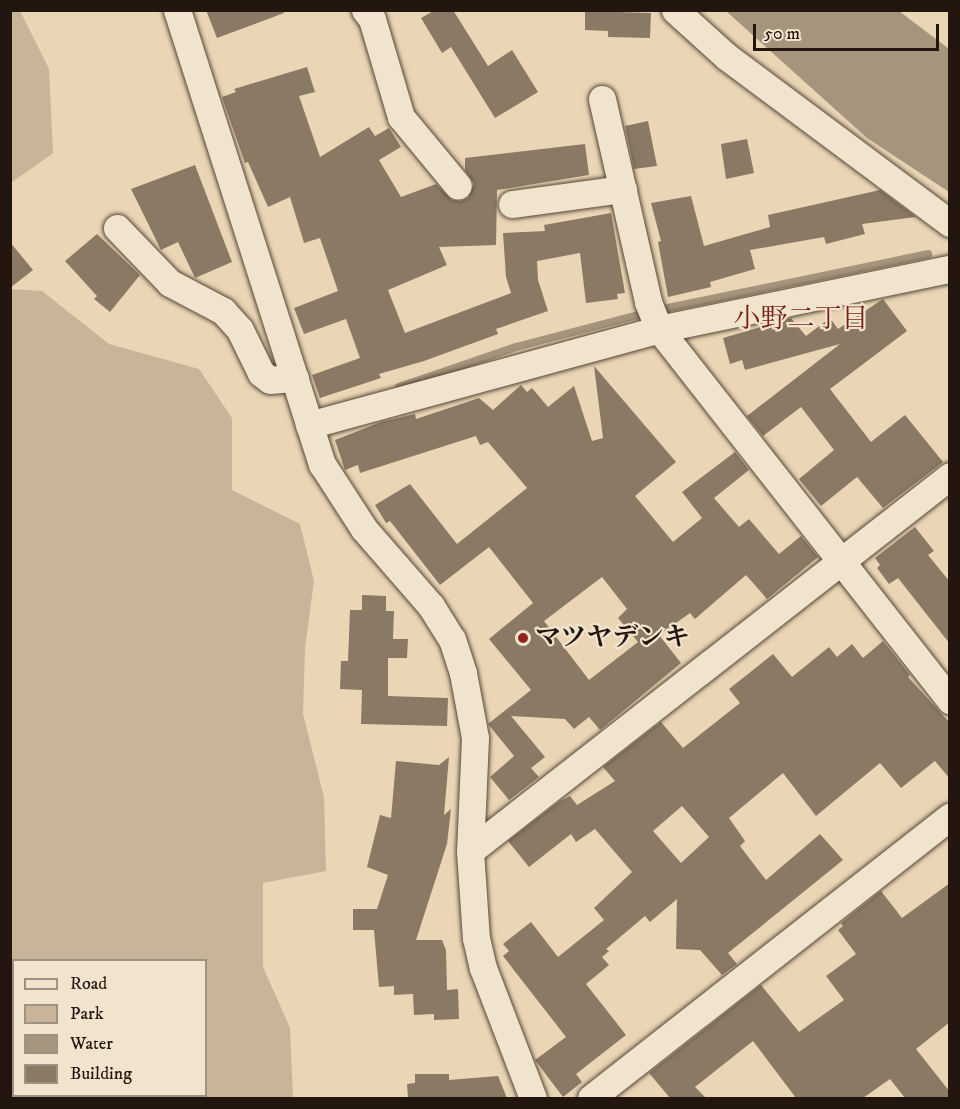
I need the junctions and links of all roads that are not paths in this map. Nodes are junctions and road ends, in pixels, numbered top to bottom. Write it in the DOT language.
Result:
graph roads {
  1 [pos="177,10"];
  2 [pos="365,10"];
  3 [pos="675,10"];
  4 [pos="602,99"];
  5 [pos="458,186"];
  6 [pos="623,189"];
  7 [pos="512,204"];
  8 [pos="950,223"];
  9 [pos="117,228"];
  10 [pos="950,269"];
  11 [pos="654,317"];
  12 [pos="295,378"];
  13 [pos="309,425"];
  14 [pos="950,476"];
  15 [pos="842,562"];
  16 [pos="950,700"];
  17 [pos="950,817"];
  18 [pos="470,851"];
  19 [pos="533,1098"];
  20 [pos="591,1098"];
  1 -- 12 [label="street"];
  2 -- 5 [label="street"];
  3 -- 8 [label="street"];
  4 -- 6 [label="street"];
  6 -- 7 [label="street"];
  6 -- 11 [label="street"];
  9 -- 12 [label="street"];
  10 -- 11 [label="street"];
  11 -- 13 [label="street"];
  11 -- 15 [label="street"];
  12 -- 13 [label="street"];
  13 -- 18 [label="street"];
  14 -- 15 [label="street"];
  15 -- 16 [label="street"];
  15 -- 18 [label="street"];
  17 -- 20 [label="street"];
  18 -- 19 [label="street"];
}
